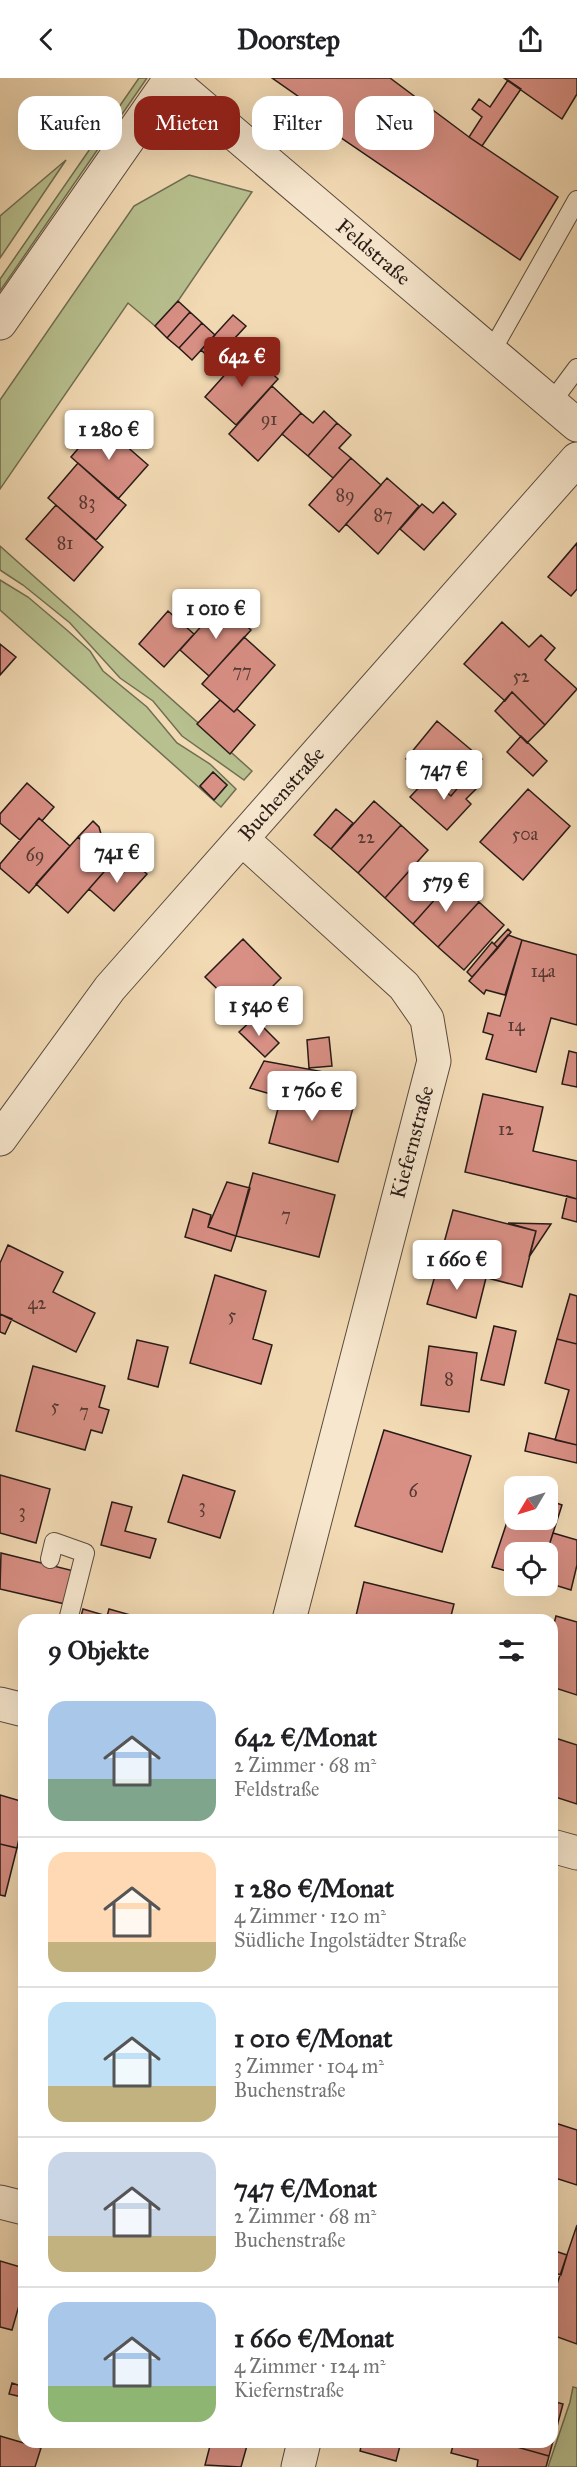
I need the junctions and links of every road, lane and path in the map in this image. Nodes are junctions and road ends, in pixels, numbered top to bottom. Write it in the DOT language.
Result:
graph roads {
  1 [pos="170,78"];
  2 [pos="577,200"];
  3 [pos="0,323"];
  4 [pos="491,352"];
  5 [pos="577,368"];
  6 [pos="564,396"];
  7 [pos="577,425"];
  8 [pos="577,459"];
  9 [pos="242,839"];
  10 [pos="0,1139"];
  11 [pos="50,1559"];
  12 [pos="70,1614"];
  13 [pos="291,1614"];
  14 [pos="0,1704"];
  15 [pos="18,1708"];
  16 [pos="558,1848"];
  17 [pos="577,1853"];
  18 [pos="0,2202"];
  19 [pos="18,2206"];
  20 [pos="303,2448"];
  21 [pos="298,2467"];
  1 -- 3 [label="street"];
  1 -- 4 [label="street, Feldstraße"];
  2 -- 4 [label="lane"];
  4 -- 6 [label="street, Feldstraße"];
  5 -- 6 [label="lane"];
  6 -- 7 [label="street, Feldstraße"];
  8 -- 9 [label="street, Buchenstraße"];
  9 -- 10 [label="street, Buchenstraße"];
  9 -- 13 [label="street, Kiefernstraße"];
  11 -- 12 [label="lane"];
  14 -- 15 [label="street"];
  16 -- 17 [label="street"];
  18 -- 19 [label="street"];
  20 -- 21 [label="street"];
}
